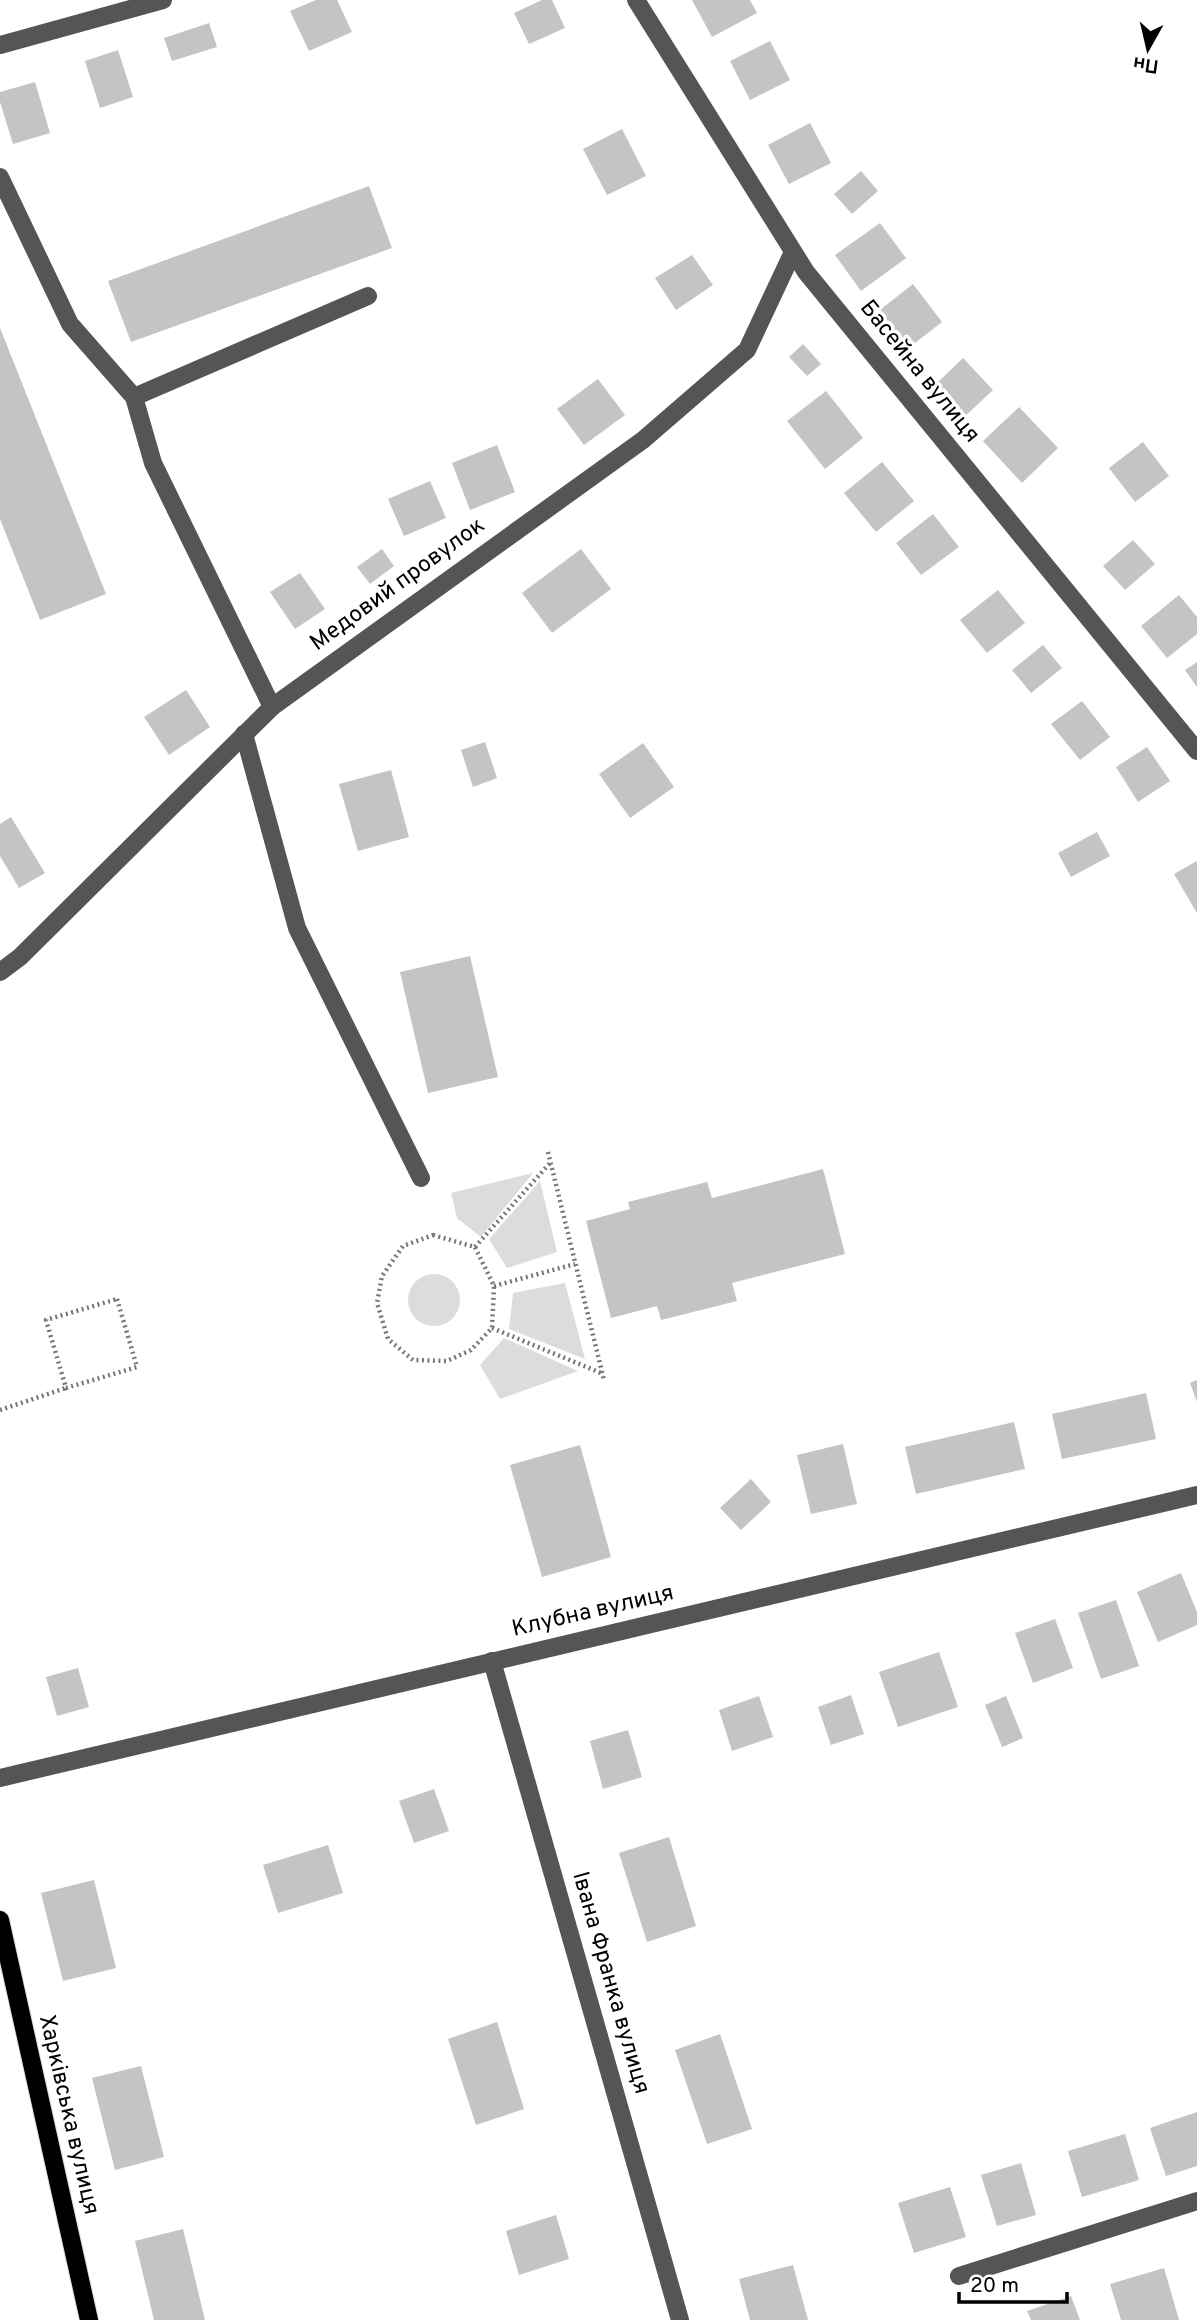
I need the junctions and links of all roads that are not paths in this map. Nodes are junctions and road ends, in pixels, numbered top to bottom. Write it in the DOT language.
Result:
graph roads {
  1 [pos="163,0"];
  2 [pos="636,0"];
  3 [pos="0,45"];
  4 [pos="0,177"];
  5 [pos="793,252"];
  6 [pos="368,296"];
  7 [pos="134,397"];
  8 [pos="272,707"];
  9 [pos="244,734"];
  10 [pos="1197,751"];
  11 [pos="0,972"];
  12 [pos="421,1178"];
  13 [pos="1197,1495"];
  14 [pos="492,1661"];
  15 [pos="0,1778"];
  16 [pos="0,1920"];
  17 [pos="1197,2201"];
  18 [pos="959,2276"];
  19 [pos="89,2320"];
  20 [pos="680,2320"];
  1 -- 3 [label="street"];
  2 -- 5 [label="street, Басейна вулиця"];
  4 -- 7 [label="street"];
  5 -- 8 [label="street, Медовий провулок"];
  5 -- 10 [label="street, Басейна вулиця"];
  6 -- 7 [label="street"];
  7 -- 8 [label="street"];
  8 -- 9 [label="street, Медовий провулок"];
  9 -- 11 [label="street, Медовий провулок"];
  9 -- 12 [label="street"];
  13 -- 14 [label="street, Клубна вулиця"];
  14 -- 15 [label="street, Клубна вулиця"];
  14 -- 20 [label="street, Івана Франка вулиця"];
  16 -- 19 [label="main road, Харківська вулиця"];
  17 -- 18 [label="street"];
}
